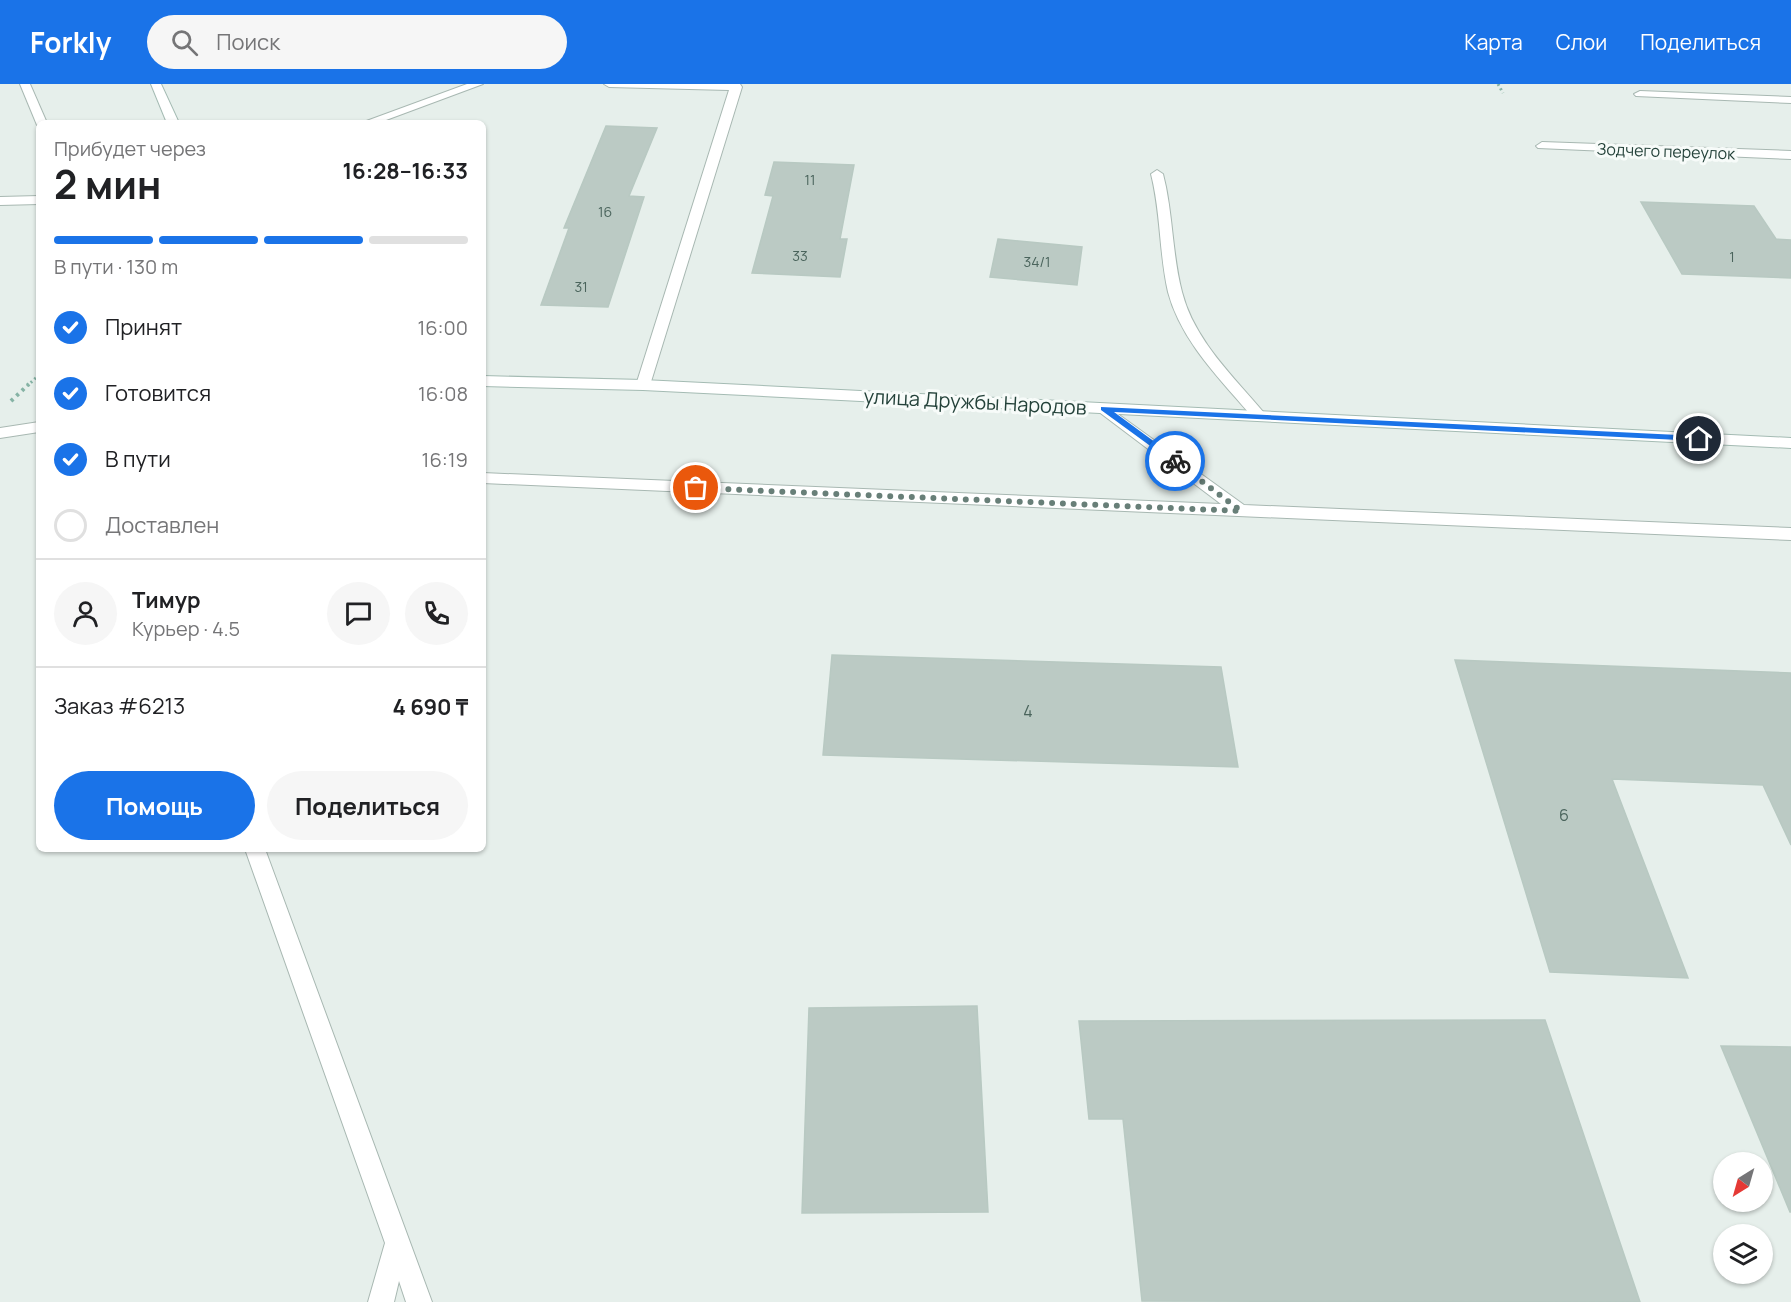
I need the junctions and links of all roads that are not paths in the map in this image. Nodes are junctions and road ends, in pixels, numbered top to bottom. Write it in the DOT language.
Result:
graph roads {
  1 [pos="25,84"];
  2 [pos="156,84"];
  3 [pos="478,84"];
  4 [pos="609,84"];
  5 [pos="736,85"];
  6 [pos="1640,94"];
  7 [pos="1791,100"];
  8 [pos="40,120"];
  9 [pos="172,120"];
  10 [pos="376,120"];
  11 [pos="1542,146"];
  12 [pos="1791,155"];
  13 [pos="1157,174"];
  14 [pos="36,200"];
  15 [pos="0,201"];
  16 [pos="486,381"];
  17 [pos="643,386"];
  18 [pos="1104,408"];
  19 [pos="1260,417"];
  20 [pos="36,427"];
  21 [pos="0,433"];
  22 [pos="1791,443"];
  23 [pos="486,478"];
  24 [pos="1241,511"];
  25 [pos="1791,534"];
  26 [pos="256,852"];
  27 [pos="398,1240"];
  28 [pos="381,1302"];
  29 [pos="419,1302"];
  1 -- 8 [label="street"];
  2 -- 9 [label="street"];
  3 -- 10 [label="street"];
  4 -- 5 [label="street"];
  5 -- 17 [label="street"];
  6 -- 7 [label="street"];
  11 -- 12 [label="street, Зодчего переулок"];
  13 -- 19 [label="street"];
  14 -- 15 [label="street"];
  16 -- 17 [label="street, улица Дружбы Народов"];
  17 -- 18 [label="street, улица Дружбы Народов"];
  18 -- 19 [label="street, улица Дружбы Народов"];
  18 -- 24 [label="street"];
  19 -- 22 [label="street, улица Дружбы Народов"];
  20 -- 21 [label="street"];
  23 -- 24 [label="street"];
  24 -- 25 [label="street"];
  26 -- 27 [label="street"];
  27 -- 28 [label="street"];
  27 -- 29 [label="street"];
}
